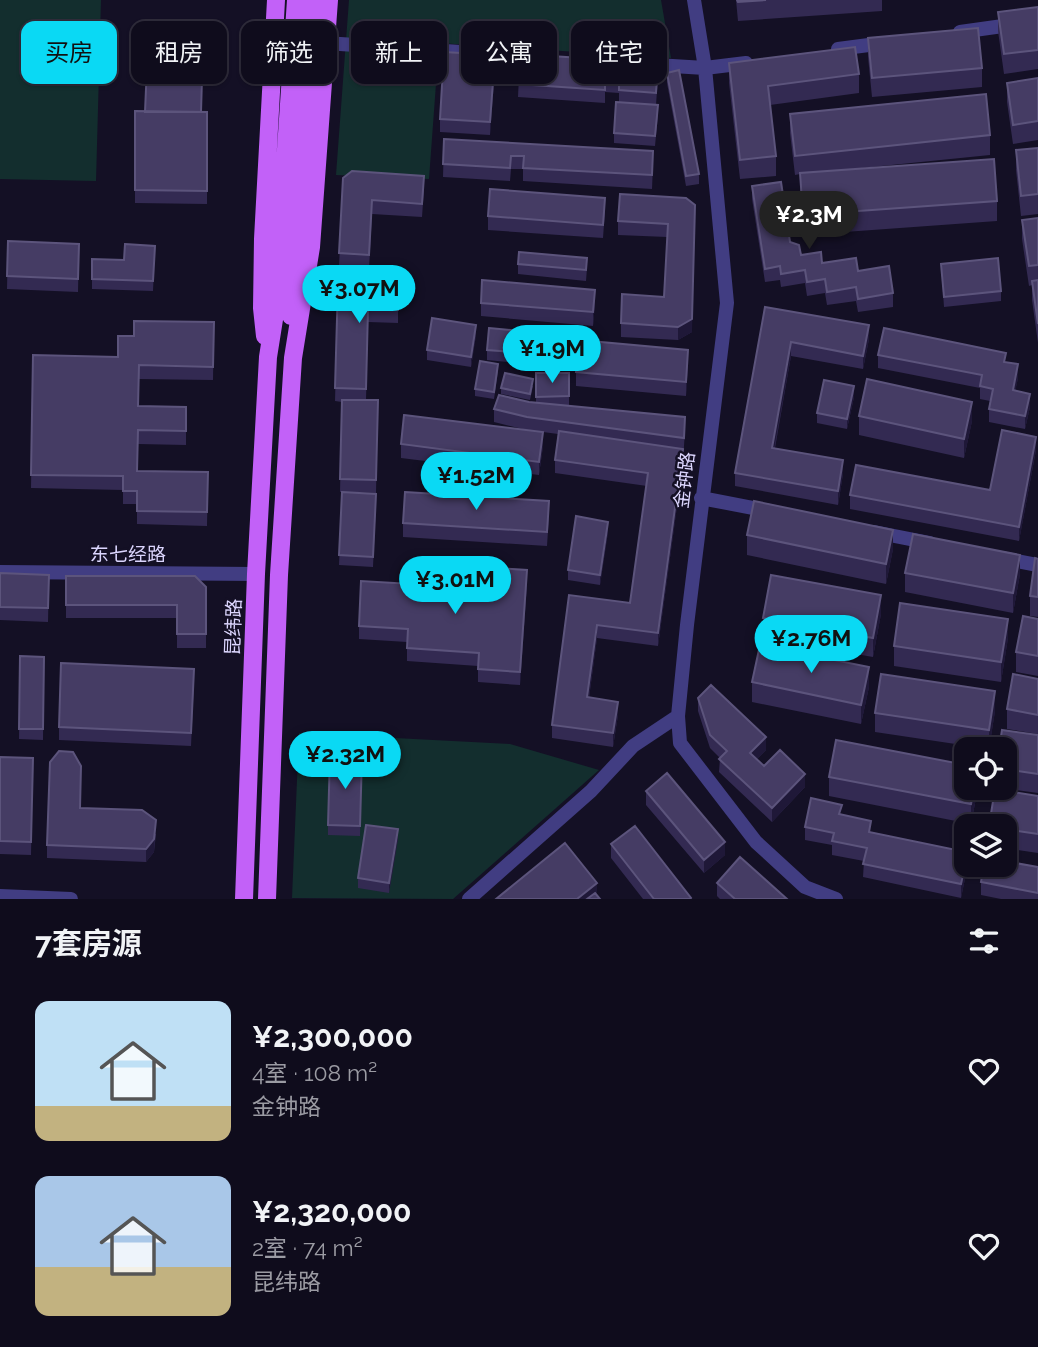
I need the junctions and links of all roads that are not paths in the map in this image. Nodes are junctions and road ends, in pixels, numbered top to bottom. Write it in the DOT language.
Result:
graph roads {
  1 [pos="276,0"];
  2 [pos="296,0"];
  3 [pos="312,0"];
  4 [pos="330,0"];
  5 [pos="694,0"];
  6 [pos="328,21"];
  7 [pos="1038,21"];
  8 [pos="948,34"];
  9 [pos="894,41"];
  10 [pos="337,44"];
  11 [pos="827,51"];
  12 [pos="461,52"];
  13 [pos="759,61"];
  14 [pos="667,66"];
  15 [pos="705,68"];
  16 [pos="322,84"];
  17 [pos="286,254"];
  18 [pos="268,357"];
  19 [pos="293,358"];
  20 [pos="701,498"];
  21 [pos="782,514"];
  22 [pos="863,530"];
  23 [pos="944,546"];
  24 [pos="984,554"];
  25 [pos="1038,565"];
  26 [pos="0,572"];
  27 [pos="256,574"];
  28 [pos="678,716"];
  29 [pos="0,896"];
  30 [pos="71,899"];
  31 [pos="244,899"];
  32 [pos="267,899"];
  33 [pos="469,899"];
  34 [pos="836,899"];
  1 -- 18 [label="main road"];
  2 -- 17 [label="main road"];
  3 -- 17 [label="main road"];
  4 -- 6 [label="main road"];
  5 -- 15 [label="street, 金钟路"];
  7 -- 8 [label="street"];
  9 -- 11 [label="street"];
  10 -- 12 [label="street"];
  13 -- 15 [label="street"];
  14 -- 15 [label="street"];
  15 -- 20 [label="street, 金钟路"];
  16 -- 19 [label="main road"];
  17 -- 18 [label="main road"];
  17 -- 19 [label="main road"];
  18 -- 27 [label="main road, 昆纬路"];
  19 -- 32 [label="main road"];
  20 -- 21 [label="street"];
  20 -- 28 [label="street, 金钟路"];
  22 -- 23 [label="street"];
  24 -- 25 [label="street"];
  26 -- 27 [label="street, 东七经路"];
  27 -- 31 [label="main road, 昆纬路"];
  28 -- 33 [label="street"];
  28 -- 34 [label="street, 金钟路"];
  29 -- 30 [label="street"];
}
